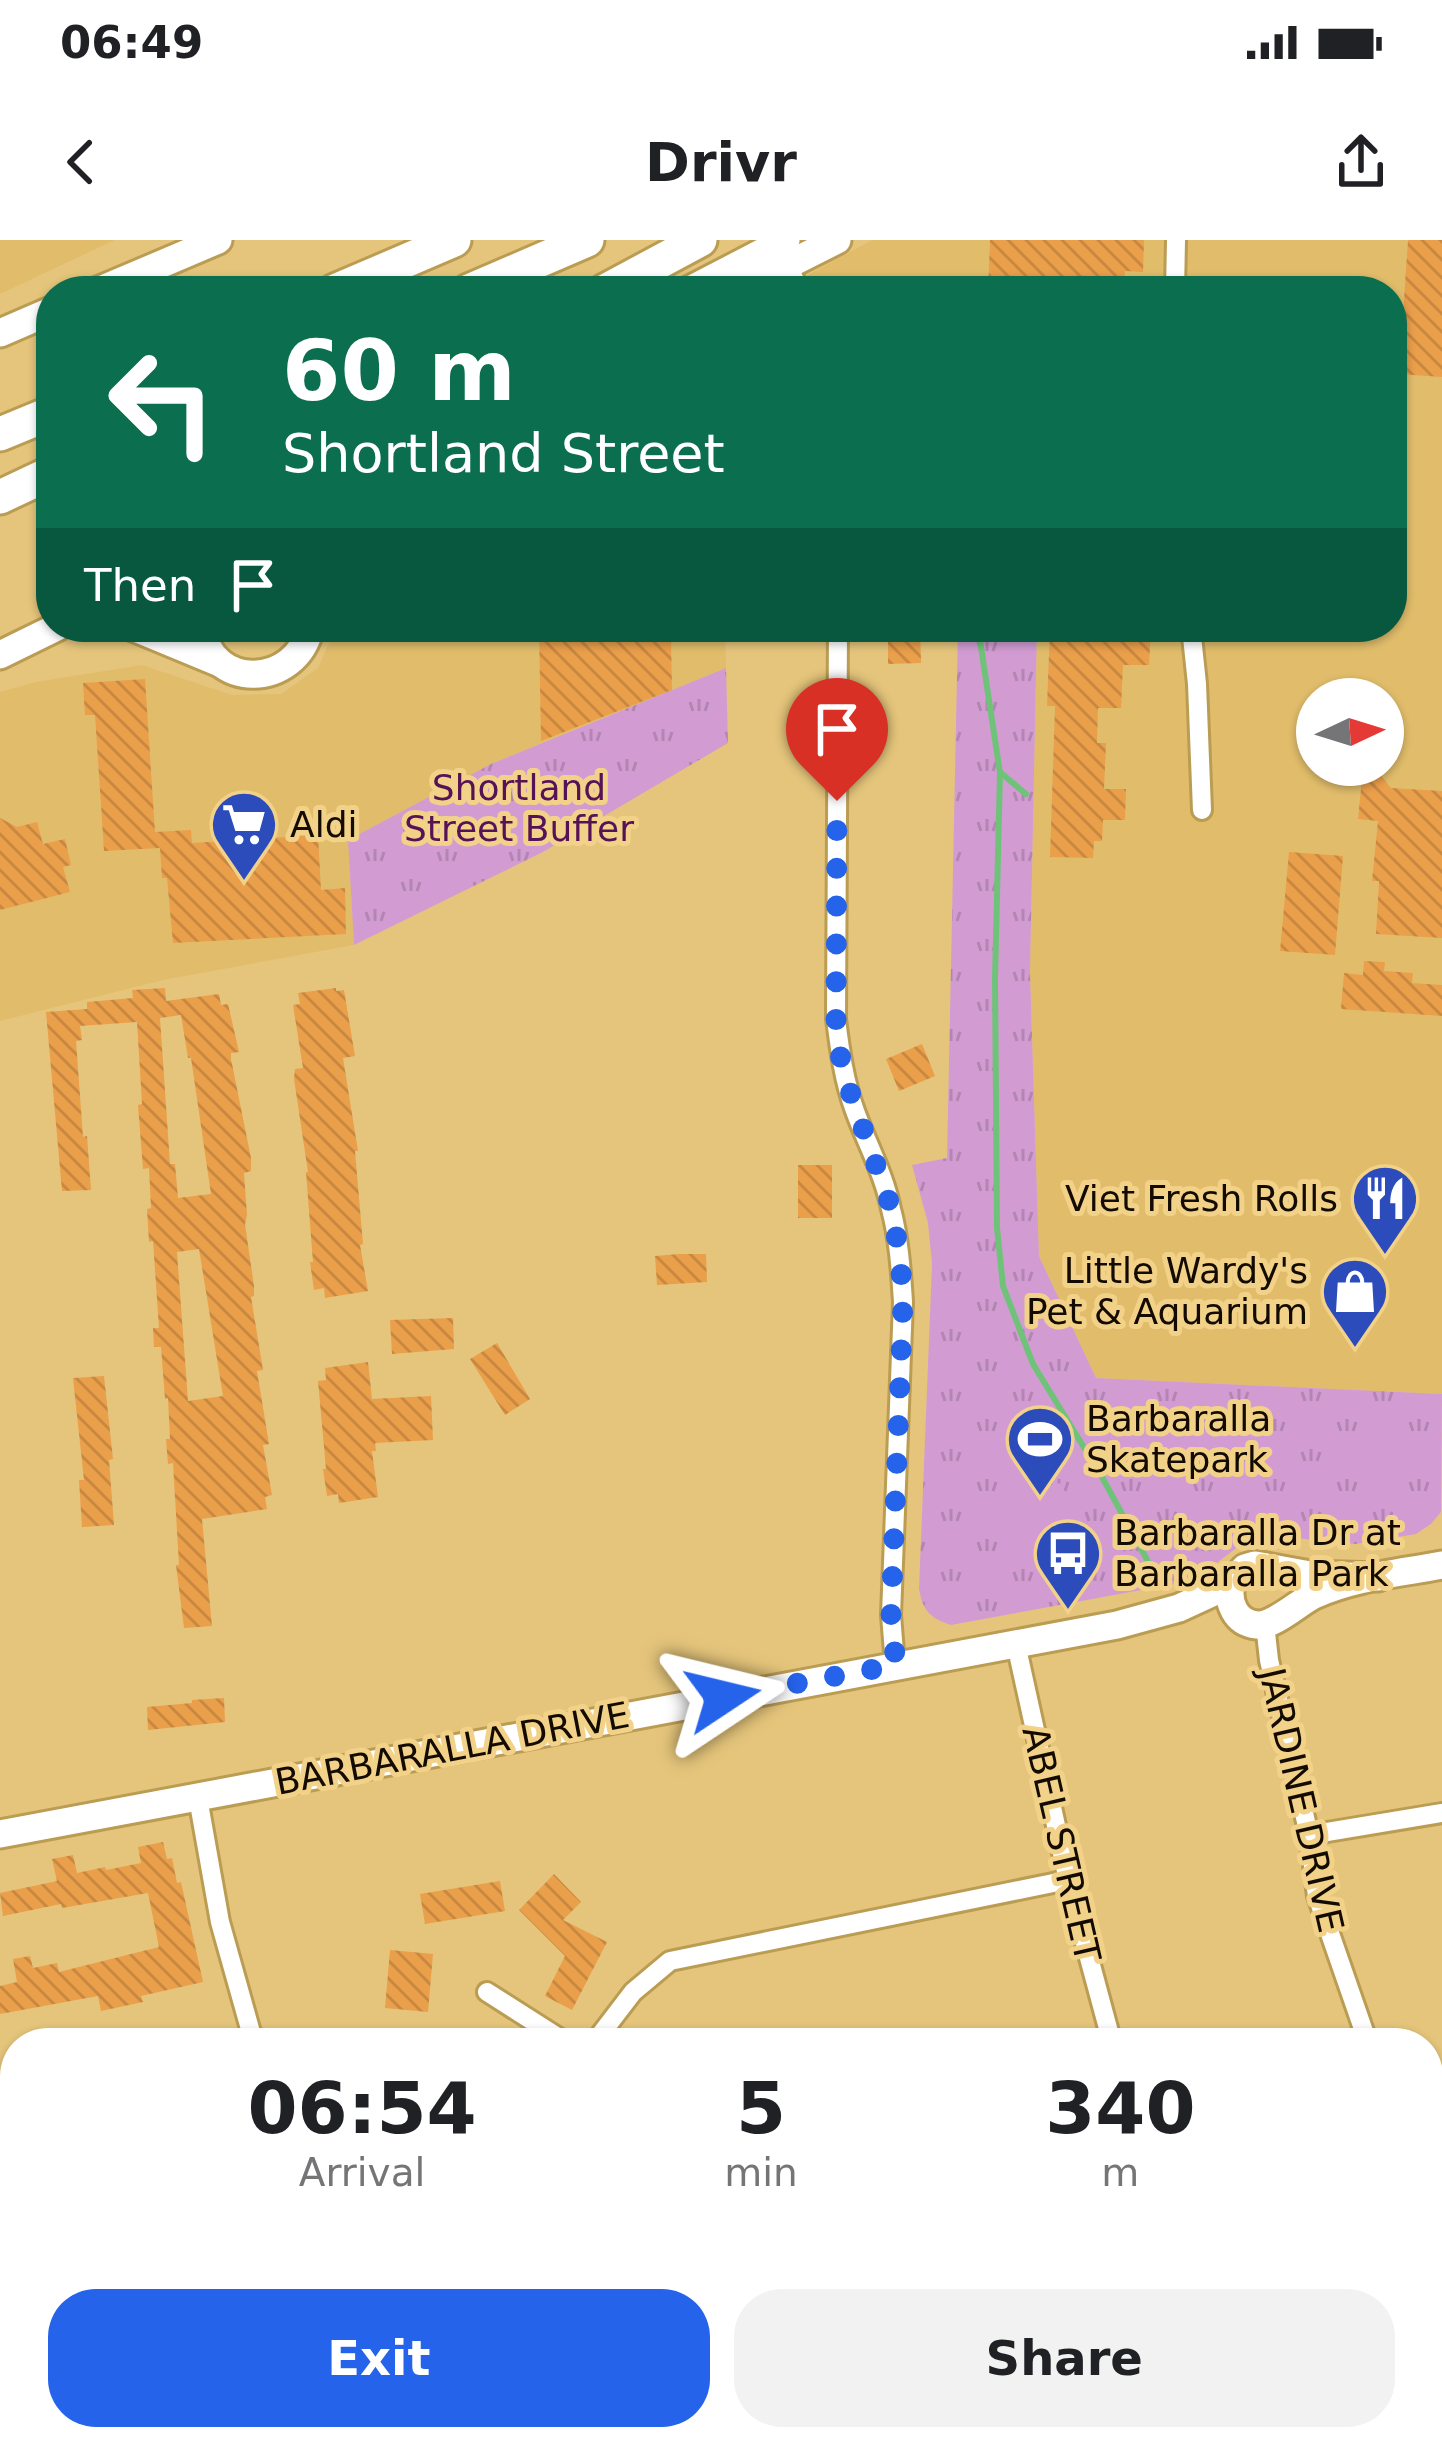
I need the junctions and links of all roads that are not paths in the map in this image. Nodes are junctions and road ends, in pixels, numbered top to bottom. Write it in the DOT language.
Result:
graph roads {
  1 [pos="218,240"];
  2 [pos="454,240"];
  3 [pos="587,240"];
  4 [pos="700,240"];
  5 [pos="837,240"];
  6 [pos="1177,240"];
  7 [pos="786,252"];
  8 [pos="133,276"];
  9 [pos="370,276"];
  10 [pos="504,276"];
  11 [pos="633,276"];
  12 [pos="726,276"];
  13 [pos="755,276"];
  14 [pos="1175,276"];
  15 [pos="36,317"];
  16 [pos="0,333"];
  17 [pos="36,419"];
  18 [pos="0,434"];
  19 [pos="36,480"];
  20 [pos="0,496"];
  21 [pos="36,637"];
  22 [pos="169,642"];
  23 [pos="205,642"];
  24 [pos="305,642"];
  25 [pos="838,642"];
  26 [pos="1193,642"];
  27 [pos="0,655"];
  28 [pos="220,663"];
  29 [pos="1202,810"];
  30 [pos="1442,1565"];
  31 [pos="1275,1569"];
  32 [pos="1378,1577"];
  33 [pos="1231,1584"];
  34 [pos="1235,1613"];
  35 [pos="1275,1618"];
  36 [pos="1117,1625"];
  37 [pos="1016,1644"];
  38 [pos="896,1665"];
  39 [pos="198,1798"];
  40 [pos="1442,1813"];
  41 [pos="0,1834"];
  42 [pos="1309,1835"];
  43 [pos="1068,1880"];
  44 [pos="487,1993"];
  45 [pos="245,2028"];
  46 [pos="543,2028"];
  47 [pos="606,2028"];
  48 [pos="1108,2028"];
  49 [pos="1363,2028"];
  1 -- 8 [label="street"];
  2 -- 9 [label="highway"];
  3 -- 10 [label="highway"];
  4 -- 11 [label="highway"];
  5 -- 7 [label="street"];
  6 -- 14 [label="street"];
  7 -- 12 [label="street"];
  7 -- 13 [label="street"];
  15 -- 16 [label="street"];
  17 -- 18 [label="highway"];
  19 -- 20 [label="highway"];
  21 -- 27 [label="street"];
  22 -- 28 [label="street"];
  23 -- 28 [label="street"];
  24 -- 28 [label="street"];
  25 -- 38 [label="street"];
  26 -- 29 [label="street"];
  30 -- 32 [label="street, BARBARALLA DRIVE"];
  31 -- 32 [label="street, BARBARALLA DRIVE"];
  31 -- 33 [label="street, BARBARALLA DRIVE"];
  31 -- 35 [label="street"];
  32 -- 35 [label="street, BARBARALLA DRIVE"];
  33 -- 34 [label="street"];
  33 -- 36 [label="street, BARBARALLA DRIVE"];
  34 -- 35 [label="street, BARBARALLA DRIVE"];
  34 -- 36 [label="street, BARBARALLA DRIVE"];
  35 -- 42 [label="street, JARDINE DRIVE"];
  36 -- 37 [label="street, BARBARALLA DRIVE"];
  37 -- 38 [label="street, BARBARALLA DRIVE"];
  37 -- 43 [label="street, ABEL STREET"];
  38 -- 39 [label="street, BARBARALLA DRIVE"];
  39 -- 41 [label="street, BARBARALLA DRIVE"];
  39 -- 45 [label="street"];
  40 -- 42 [label="street"];
  42 -- 49 [label="street, JARDINE DRIVE"];
  43 -- 47 [label="street"];
  43 -- 48 [label="street, ABEL STREET"];
  44 -- 46 [label="street"];
}
